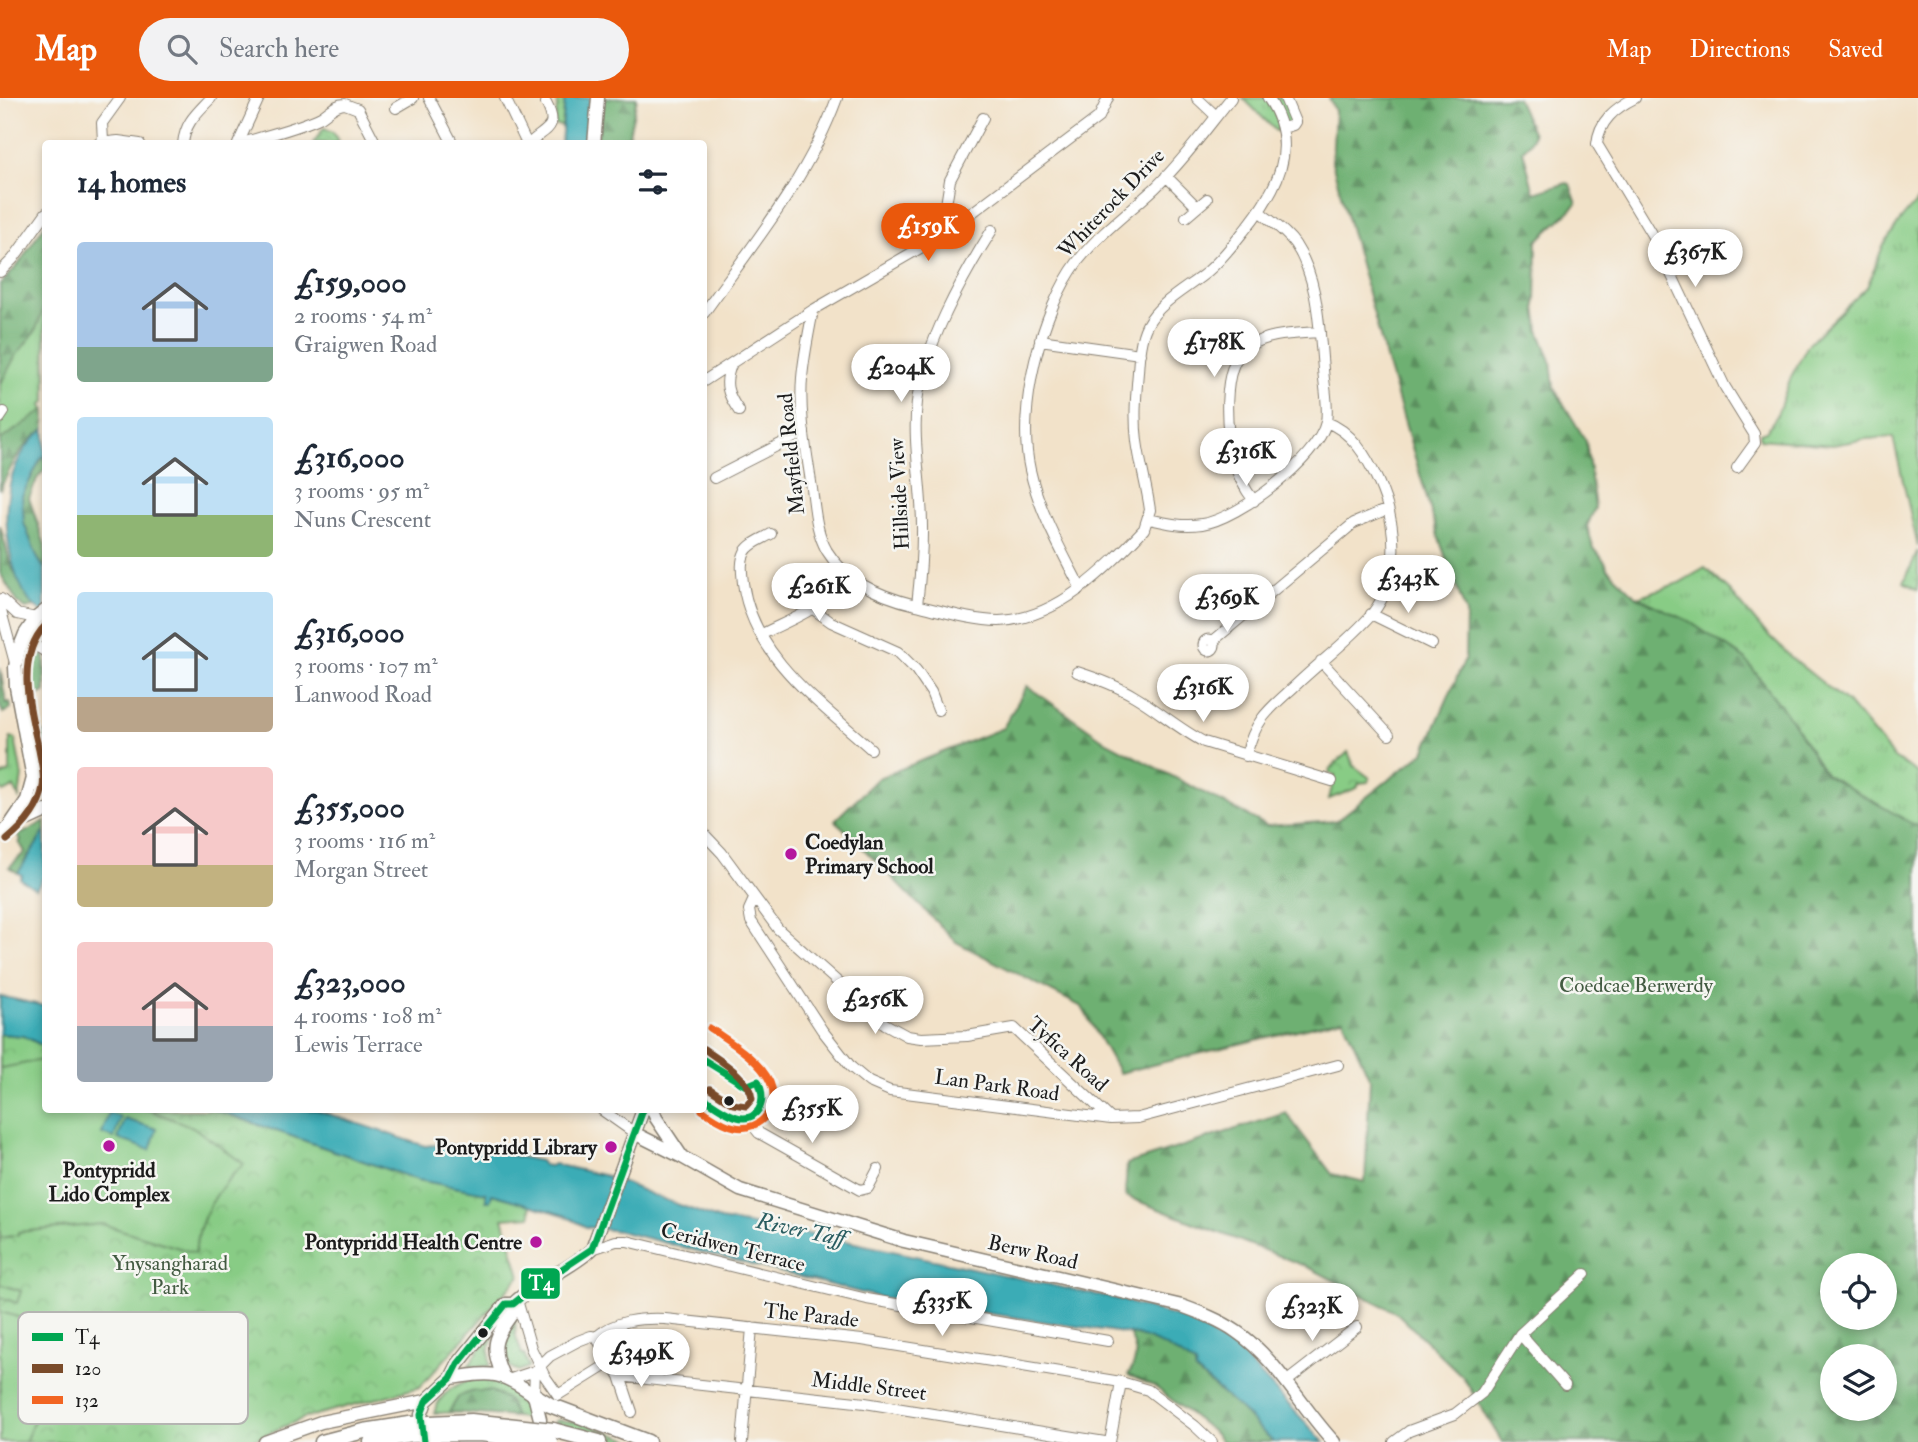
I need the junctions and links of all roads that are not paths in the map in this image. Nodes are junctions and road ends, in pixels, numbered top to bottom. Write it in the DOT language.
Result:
graph roads {
  1 [pos="120,98"];
  2 [pos="211,98"];
  3 [pos="259,98"];
  4 [pos="414,98"];
  5 [pos="429,98"];
  6 [pos="505,98"];
  7 [pos="597,98"];
  8 [pos="837,98"];
  9 [pos="1108,98"];
  10 [pos="1197,98"];
  11 [pos="1231,98"];
  12 [pos="1268,98"];
  13 [pos="1285,98"];
  14 [pos="1634,98"];
  15 [pos="345,101"];
  16 [pos="546,103"];
  17 [pos="396,108"];
  18 [pos="1216,116"];
  19 [pos="983,118"];
  20 [pos="1283,128"];
  21 [pos="100,140"];
  22 [pos="183,140"];
  23 [pos="241,140"];
  24 [pos="251,140"];
  25 [pos="374,140"];
  26 [pos="451,140"];
  27 [pos="526,140"];
  28 [pos="534,140"];
  29 [pos="594,140"];
  30 [pos="1166,176"];
  31 [pos="1207,199"];
  32 [pos="1198,207"];
  33 [pos="1260,212"];
  34 [pos="1186,218"];
  35 [pos="42,219"];
  36 [pos="992,230"];
  37 [pos="942,236"];
  38 [pos="0,272"];
  39 [pos="707,309"];
  40 [pos="813,310"];
  41 [pos="1320,332"];
  42 [pos="1040,340"];
  43 [pos="1140,354"];
  44 [pos="732,363"];
  45 [pos="707,380"];
  46 [pos="739,411"];
  47 [pos="1326,422"];
  48 [pos="804,432"];
  49 [pos="1737,468"];
  50 [pos="715,478"];
  51 [pos="1254,501"];
  52 [pos="1388,509"];
  53 [pos="1149,519"];
  54 [pos="771,534"];
  55 [pos="852,578"];
  56 [pos="1080,587"];
  57 [pos="1,600"];
  58 [pos="917,605"];
  59 [pos="813,608"];
  60 [pos="41,613"];
  61 [pos="1371,614"];
  62 [pos="762,635"];
  63 [pos="23,638"];
  64 [pos="1213,641"];
  65 [pos="1432,644"];
  66 [pos="42,650"];
  67 [pos="1321,661"];
  68 [pos="15,663"];
  69 [pos="1077,672"];
  70 [pos="938,710"];
  71 [pos="1389,735"];
  72 [pos="871,749"];
  73 [pos="1246,756"];
  74 [pos="33,778"];
  75 [pos="1332,781"];
  76 [pos="42,786"];
  77 [pos="42,813"];
  78 [pos="5,828"];
  79 [pos="707,837"];
  80 [pos="754,899"];
  81 [pos="1338,1065"];
  82 [pos="707,1100"];
  83 [pos="606,1113"];
  84 [pos="642,1113"];
  85 [pos="654,1113"];
  86 [pos="1111,1119"];
  87 [pos="636,1134"];
  88 [pos="682,1157"];
  89 [pos="878,1169"];
  90 [pos="594,1246"];
  91 [pos="1585,1274"];
  92 [pos="515,1302"];
  93 [pos="1357,1327"];
  94 [pos="751,1328"];
  95 [pos="1520,1334"];
  96 [pos="596,1337"];
  97 [pos="1108,1341"];
  98 [pos="611,1362"];
  99 [pos="537,1369"];
  100 [pos="623,1377"];
  101 [pos="451,1378"];
  102 [pos="507,1378"];
  103 [pos="1121,1382"];
  104 [pos="1286,1382"];
  105 [pos="1564,1385"];
  106 [pos="746,1391"];
  107 [pos="534,1395"];
  108 [pos="426,1401"];
  109 [pos="632,1412"];
  110 [pos="415,1434"];
  111 [pos="551,1438"];
  112 [pos="265,1442"];
  113 [pos="321,1442"];
  114 [pos="372,1442"];
  115 [pos="536,1442"];
  116 [pos="599,1442"];
  117 [pos="648,1442"];
  118 [pos="742,1442"];
  119 [pos="1107,1442"];
  120 [pos="1212,1442"];
  121 [pos="1334,1442"];
  122 [pos="1394,1442"];
  1 -- 21 [label="street"];
  2 -- 22 [label="street"];
  3 -- 23 [label="street"];
  4 -- 17 [label="street"];
  5 -- 26 [label="street"];
  6 -- 27 [label="street"];
  7 -- 29 [label="main road"];
  8 -- 39 [label="street"];
  9 -- 37 [label="street"];
  10 -- 18 [label="street"];
  11 -- 18 [label="street, Whiterock Drive"];
  12 -- 20 [label="street"];
  13 -- 20 [label="street"];
  14 -- 49 [label="street"];
  15 -- 24 [label="street"];
  15 -- 25 [label="street"];
  16 -- 28 [label="street"];
  18 -- 30 [label="street, Whiterock Drive"];
  19 -- 37 [label="street"];
  20 -- 33 [label="street"];
  30 -- 32 [label="street"];
  30 -- 42 [label="street, Whiterock Drive"];
  31 -- 32 [label="street"];
  32 -- 34 [label="street"];
  33 -- 41 [label="street"];
  33 -- 43 [label="street"];
  35 -- 38 [label="street"];
  36 -- 58 [label="street, Hillside View"];
  37 -- 40 [label="street"];
  40 -- 44 [label="street"];
  40 -- 48 [label="street, Mayfield Road"];
  41 -- 47 [label="street"];
  41 -- 51 [label="street"];
  42 -- 43 [label="street"];
  42 -- 56 [label="street, Whiterock Drive"];
  43 -- 53 [label="street"];
  44 -- 45 [label="street"];
  44 -- 46 [label="street"];
  47 -- 51 [label="street"];
  47 -- 52 [label="street"];
  48 -- 50 [label="street"];
  48 -- 55 [label="street, Mayfield Road"];
  51 -- 53 [label="street"];
  52 -- 61 [label="street"];
  52 -- 64 [label="street"];
  53 -- 56 [label="street"];
  54 -- 62 [label="street"];
  55 -- 58 [label="street"];
  55 -- 59 [label="street"];
  56 -- 58 [label="street"];
  57 -- 60 [label="street"];
  57 -- 68 [label="street"];
  59 -- 62 [label="street"];
  59 -- 70 [label="street"];
  60 -- 63 [label="main road"];
  61 -- 65 [label="street"];
  61 -- 67 [label="street"];
  62 -- 72 [label="street"];
  63 -- 66 [label="street"];
  63 -- 68 [label="main road"];
  67 -- 71 [label="street"];
  67 -- 73 [label="street"];
  68 -- 74 [label="main road"];
  69 -- 73 [label="street"];
  73 -- 75 [label="street"];
  74 -- 76 [label="main road"];
  74 -- 78 [label="main road"];
  77 -- 78 [label="main road"];
  79 -- 80 [label="street, Tyfica Road"];
  80 -- 86 [label="street, Tyfica Road"];
  80 -- 86 [label="street, Lan Park Road"];
  81 -- 86 [label="street, Lan Park Road"];
  82 -- 89 [label="street"];
  83 -- 87 [label="street"];
  84 -- 87 [label="main road"];
  85 -- 88 [label="main road, Berw Road"];
  87 -- 88 [label="main road, Berw Road"];
  87 -- 90 [label="main road"];
  88 -- 104 [label="main road, Berw Road"];
  90 -- 92 [label="main road"];
  90 -- 97 [label="street, Ceridwen Terrace"];
  91 -- 95 [label="street"];
  92 -- 99 [label="street"];
  92 -- 101 [label="main road"];
  92 -- 102 [label="main road"];
  93 -- 104 [label="street"];
  94 -- 96 [label="street, The Parade"];
  94 -- 103 [label="street, The Parade"];
  94 -- 106 [label="street"];
  95 -- 105 [label="street"];
  95 -- 122 [label="street"];
  96 -- 98 [label="street"];
  96 -- 99 [label="street, The Parade"];
  98 -- 99 [label="street"];
  98 -- 100 [label="street"];
  99 -- 102 [label="street, The Parade"];
  99 -- 107 [label="street"];
  100 -- 106 [label="street, Middle Street"];
  100 -- 109 [label="street"];
  101 -- 102 [label="main road"];
  101 -- 108 [label="main road"];
  102 -- 107 [label="main road"];
  103 -- 119 [label="street"];
  103 -- 120 [label="street, The Parade"];
  104 -- 121 [label="main road, Berw Road"];
  106 -- 118 [label="street"];
  106 -- 119 [label="street, Middle Street"];
  107 -- 115 [label="main road"];
  107 -- 117 [label="highway"];
  108 -- 110 [label="main road"];
  108 -- 112 [label="main road"];
  110 -- 111 [label="highway, bridge"];
  110 -- 113 [label="highway"];
  110 -- 114 [label="highway"];
  111 -- 116 [label="highway"];
}
